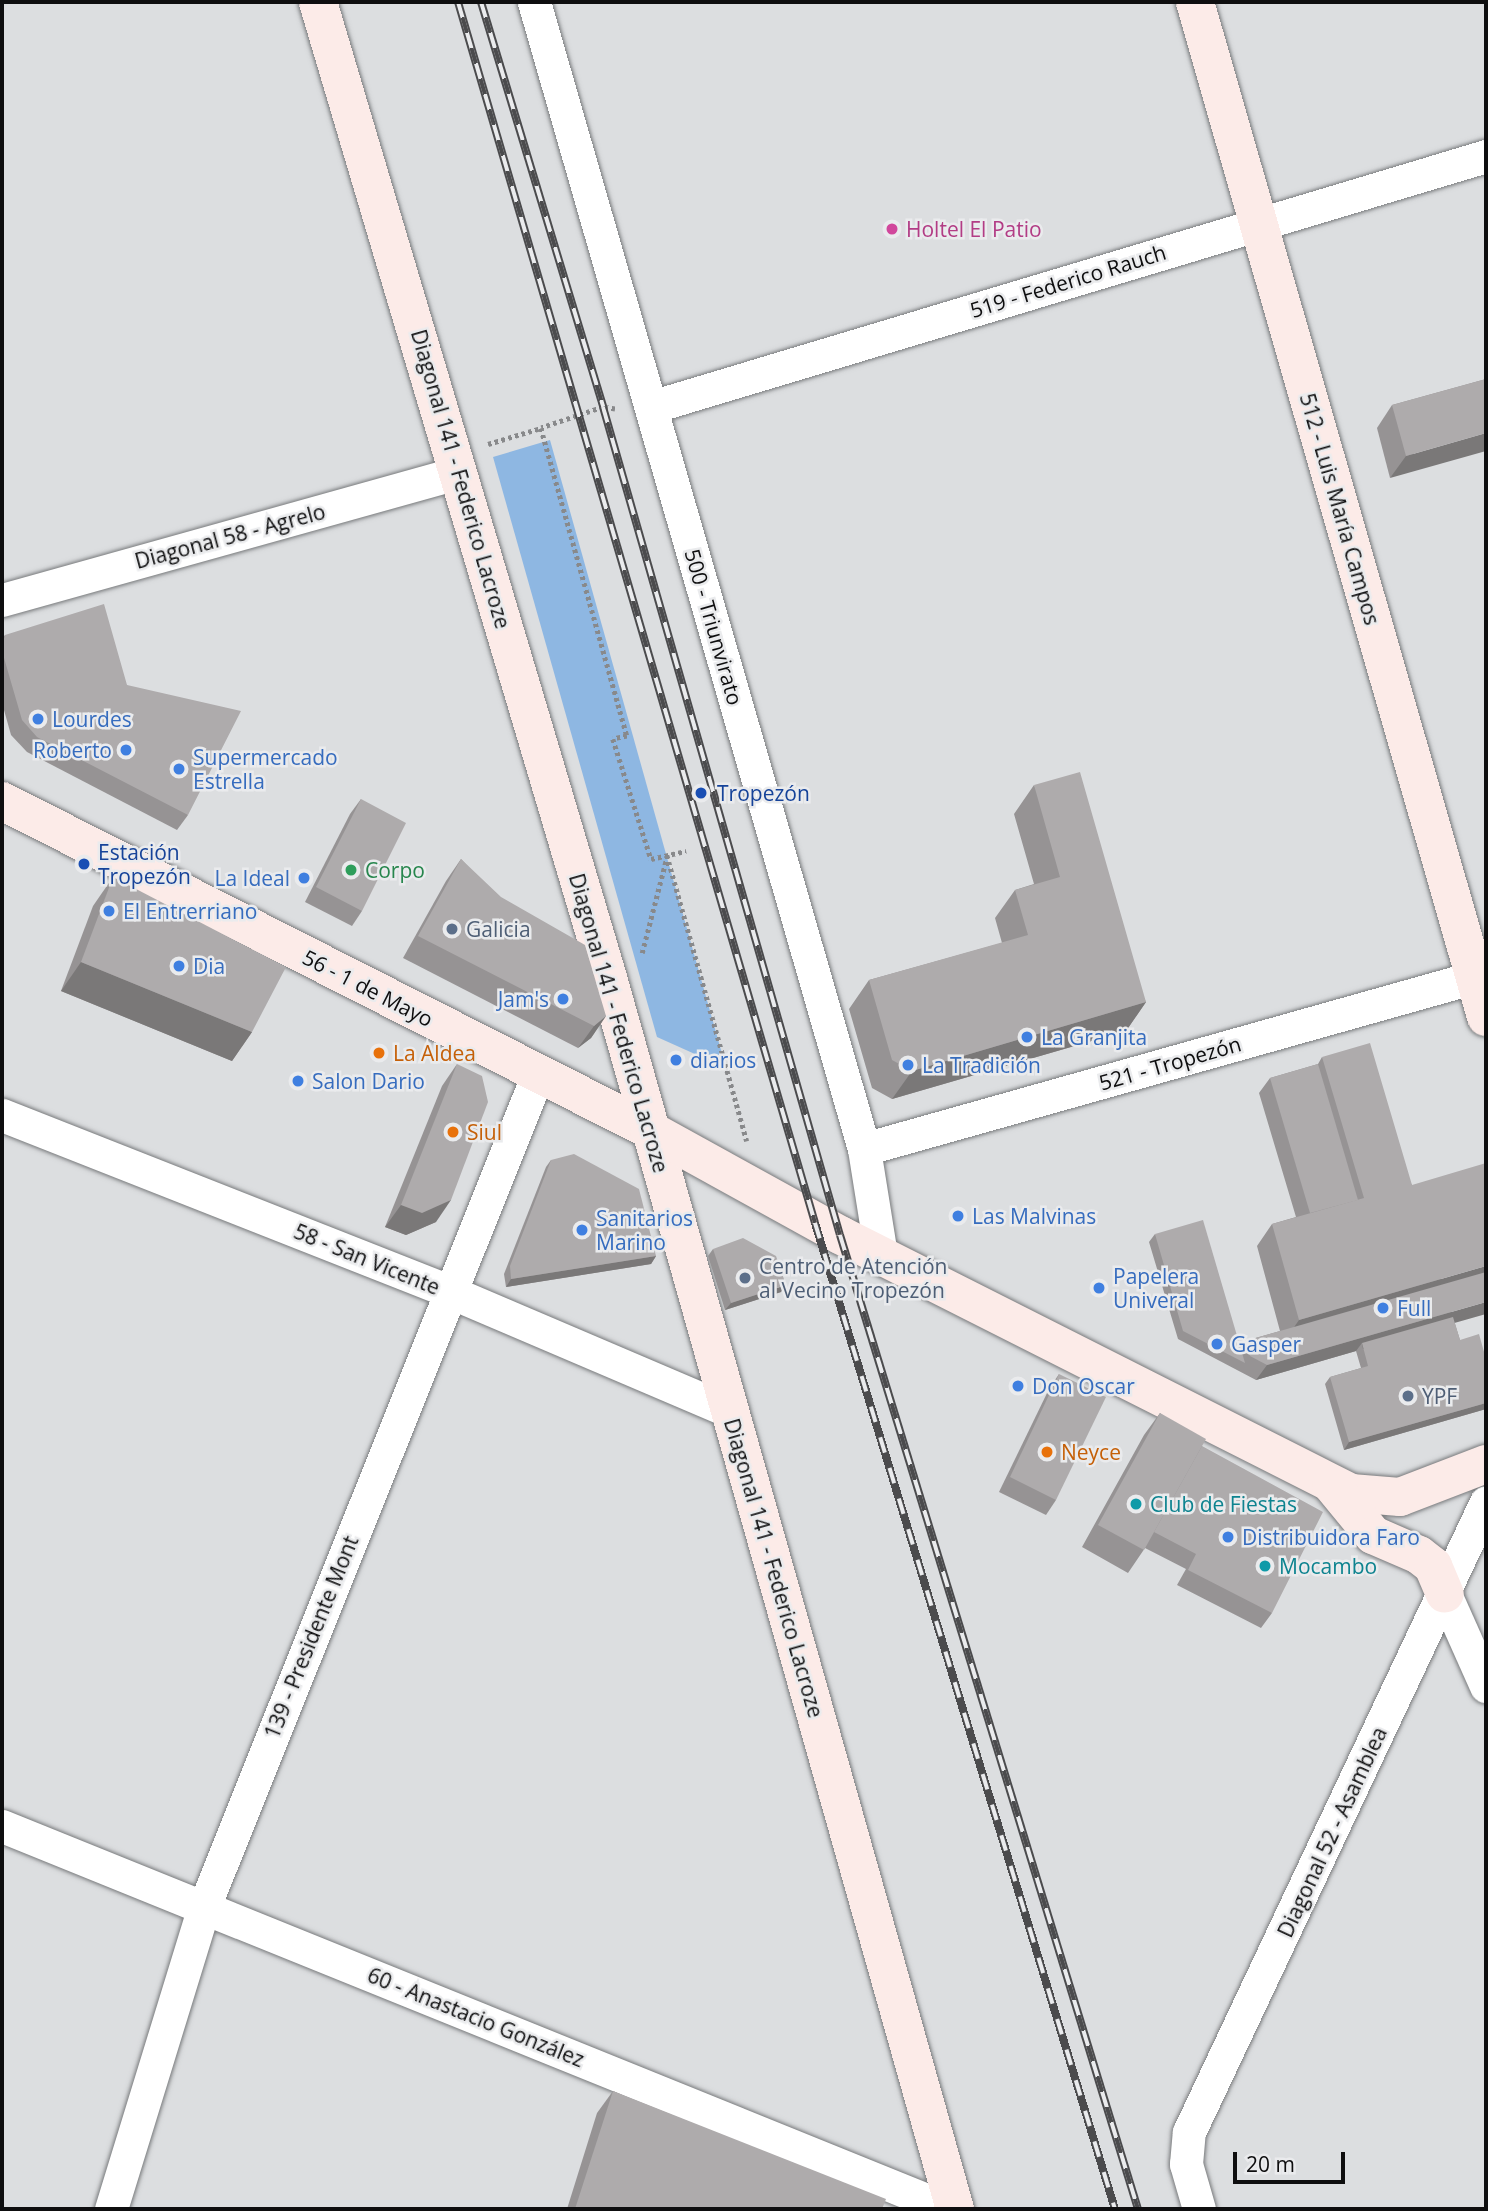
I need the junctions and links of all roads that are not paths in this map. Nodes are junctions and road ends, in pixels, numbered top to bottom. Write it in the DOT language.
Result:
graph roads {
  1 [pos="318,2"];
  2 [pos="534,2"];
  3 [pos="1195,2"];
  4 [pos="1486,156"];
  5 [pos="1258,224"];
  6 [pos="650,407"];
  7 [pos="457,464"];
  8 [pos="2,600"];
  9 [pos="2,801"];
  10 [pos="1475,977"];
  11 [pos="1486,1017"];
  12 [pos="538,1074"];
  13 [pos="2,1115"];
  14 [pos="650,1130"];
  15 [pos="864,1149"];
  16 [pos="881,1255"];
  17 [pos="448,1291"];
  18 [pos="730,1411"];
  19 [pos="1486,1464"];
  20 [pos="1331,1484"];
  21 [pos="1486,1502"];
  22 [pos="1445,1594"];
  23 [pos="1486,1686"];
  24 [pos="2,1826"];
  25 [pos="204,1907"];
  26 [pos="111,2209"];
  27 [pos="949,2209"];
  28 [pos="955,2209"];
  29 [pos="1199,2209"];
  1 -- 7 [label="street, Diagonal 141 - Federico Lacroze"];
  2 -- 6 [label="street, 500 - Triunvirato"];
  3 -- 5 [label="street, 512 - Luis María Campos"];
  4 -- 5 [label="street, 519 - Federico Rauch"];
  5 -- 6 [label="street, 519 - Federico Rauch"];
  5 -- 10 [label="street, 512 - Luis María Campos"];
  6 -- 15 [label="street, 500 - Triunvirato"];
  7 -- 8 [label="street, Diagonal 58 - Agrelo"];
  7 -- 14 [label="street, Diagonal 141 - Federico Lacroze"];
  9 -- 12 [label="street, 56 - 1 de Mayo"];
  10 -- 11 [label="street, 512 - Luis María Campos"];
  10 -- 15 [label="street, 521 - Tropezón"];
  12 -- 14 [label="street, 56 - 1 de Mayo"];
  12 -- 17 [label="street, 139 - Presidente Mont"];
  13 -- 17 [label="street, 58 - San Vicente"];
  14 -- 16 [label="street, 56 - 1 de Mayo"];
  14 -- 18 [label="street, Diagonal 141 - Federico Lacroze"];
  15 -- 16 [label="street, 500 - Triunvirato"];
  16 -- 20 [label="street, 56 - 1 de Mayo"];
  17 -- 18 [label="street, 58 - San Vicente"];
  17 -- 25 [label="street, 139 - Presidente Mont"];
  18 -- 28 [label="street, Diagonal 141 - Federico Lacroze"];
  19 -- 20 [label="street, 56 - 1 de Mayo"];
  20 -- 22 [label="street"];
  21 -- 22 [label="street, Diagonal 52 - Asamblea"];
  22 -- 23 [label="street"];
  22 -- 29 [label="street, Diagonal 52 - Asamblea"];
  24 -- 25 [label="street, 60 - Anastacio González"];
  25 -- 26 [label="street, 139 - Presidente Mont"];
  25 -- 27 [label="street, 60 - Anastacio González"];
}
